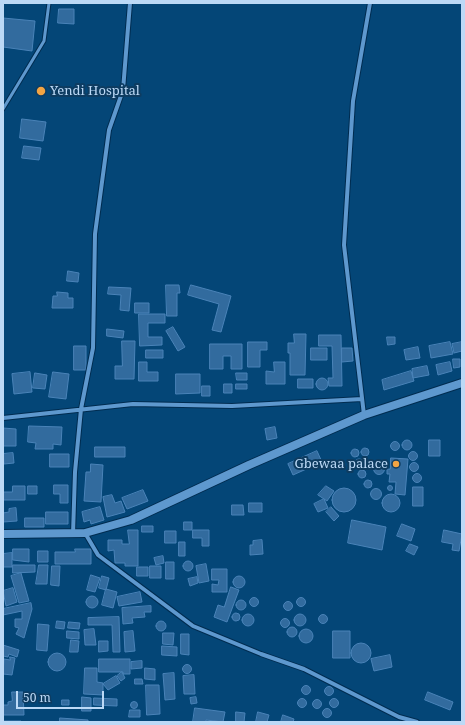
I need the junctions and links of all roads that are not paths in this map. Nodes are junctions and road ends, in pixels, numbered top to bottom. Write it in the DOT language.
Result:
graph roads {
  1 [pos="49,3"];
  2 [pos="130,3"];
  3 [pos="370,3"];
  4 [pos="3,109"];
  5 [pos="462,383"];
  6 [pos="362,400"];
  7 [pos="80,409"];
  8 [pos="364,415"];
  9 [pos="3,418"];
  10 [pos="85,533"];
  11 [pos="3,534"];
  12 [pos="73,534"];
  13 [pos="417,722"];
  1 -- 4 [label="lane"];
  2 -- 7 [label="street"];
  3 -- 6 [label="street"];
  5 -- 8 [label="main road"];
  6 -- 7 [label="street"];
  6 -- 8 [label="street"];
  7 -- 9 [label="street"];
  7 -- 12 [label="street"];
  8 -- 10 [label="main road"];
  10 -- 12 [label="main road"];
  10 -- 13 [label="street"];
  11 -- 12 [label="main road"];
}
